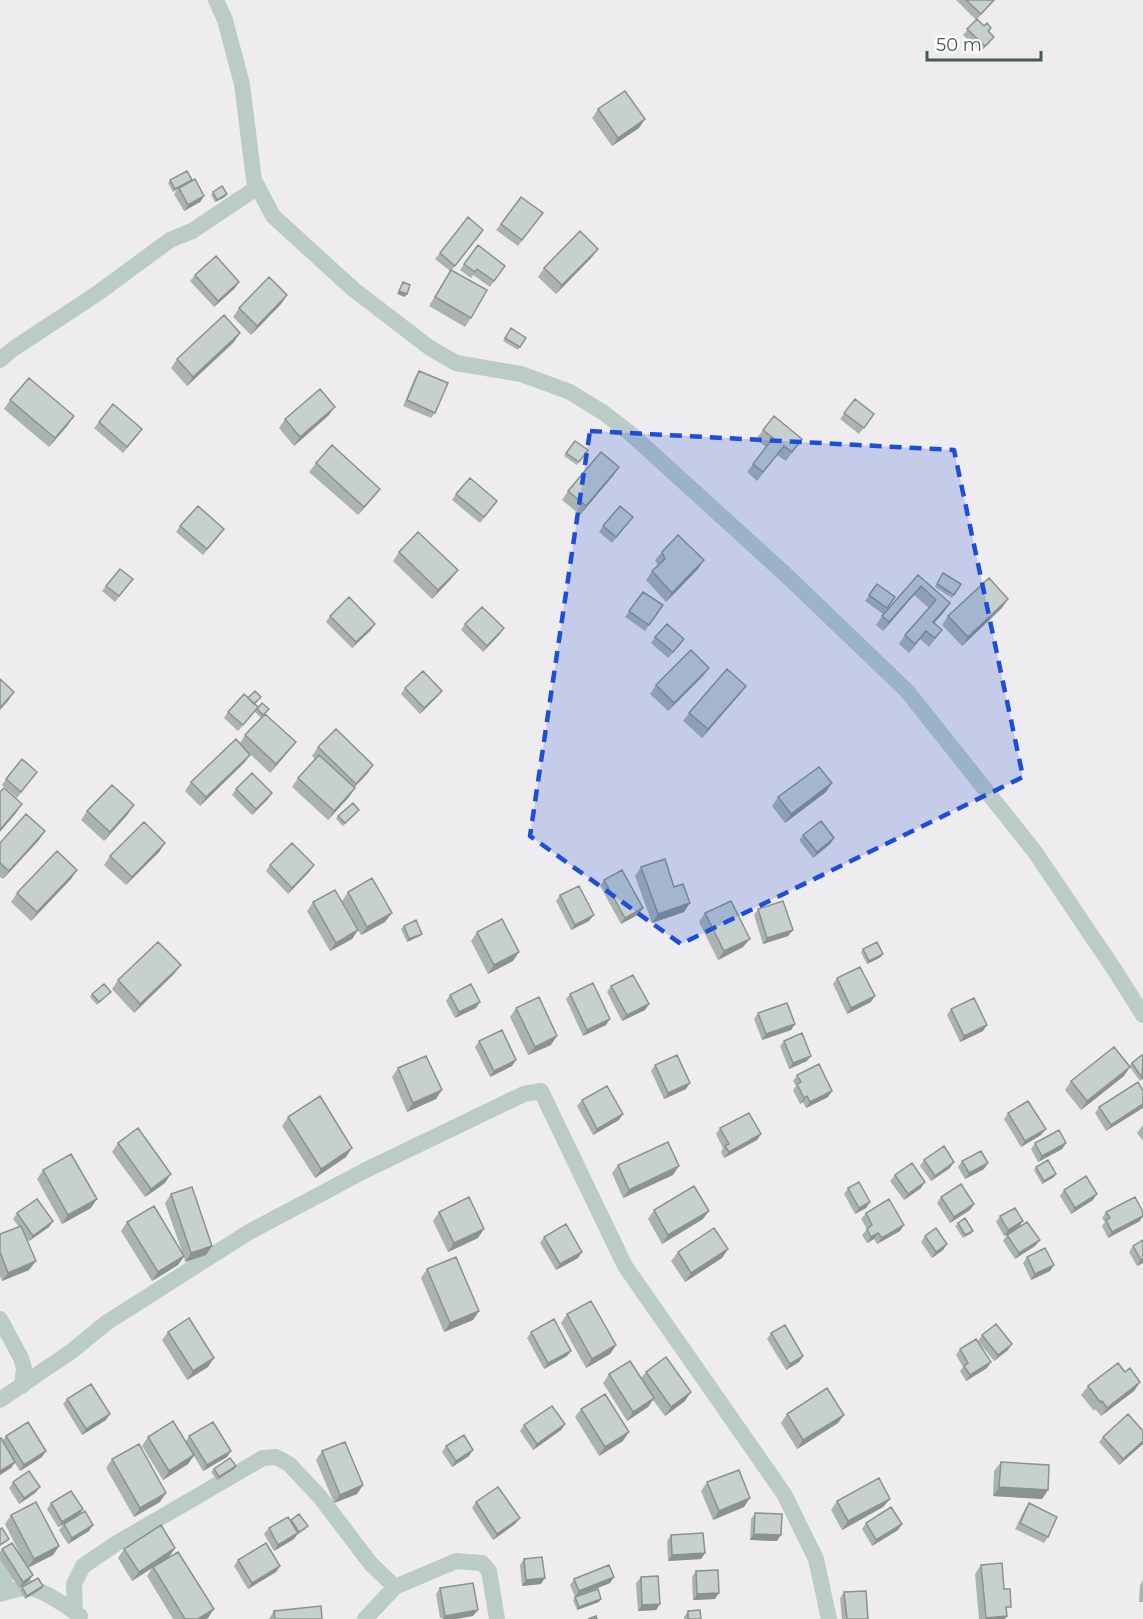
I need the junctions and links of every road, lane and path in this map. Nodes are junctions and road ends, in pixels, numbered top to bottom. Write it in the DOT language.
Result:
graph roads {
  1 [pos="216,0"];
  2 [pos="258,187"];
  3 [pos="0,360"];
  4 [pos="1143,1015"];
  5 [pos="0,1319"];
  6 [pos="22,1386"];
  7 [pos="0,1400"];
  8 [pos="0,1562"];
  9 [pos="395,1587"];
  10 [pos="2,1593"];
  11 [pos="79,1615"];
  12 [pos="366,1619"];
  13 [pos="497,1619"];
  14 [pos="830,1619"];
  1 -- 2 [label="street"];
  2 -- 3 [label="street"];
  2 -- 4 [label="street"];
  5 -- 6 [label="street"];
  6 -- 7 [label="street"];
  6 -- 14 [label="street"];
  8 -- 10 [label="street"];
  9 -- 11 [label="street"];
  9 -- 12 [label="street"];
  9 -- 13 [label="street"];
  10 -- 11 [label="street"];
}
